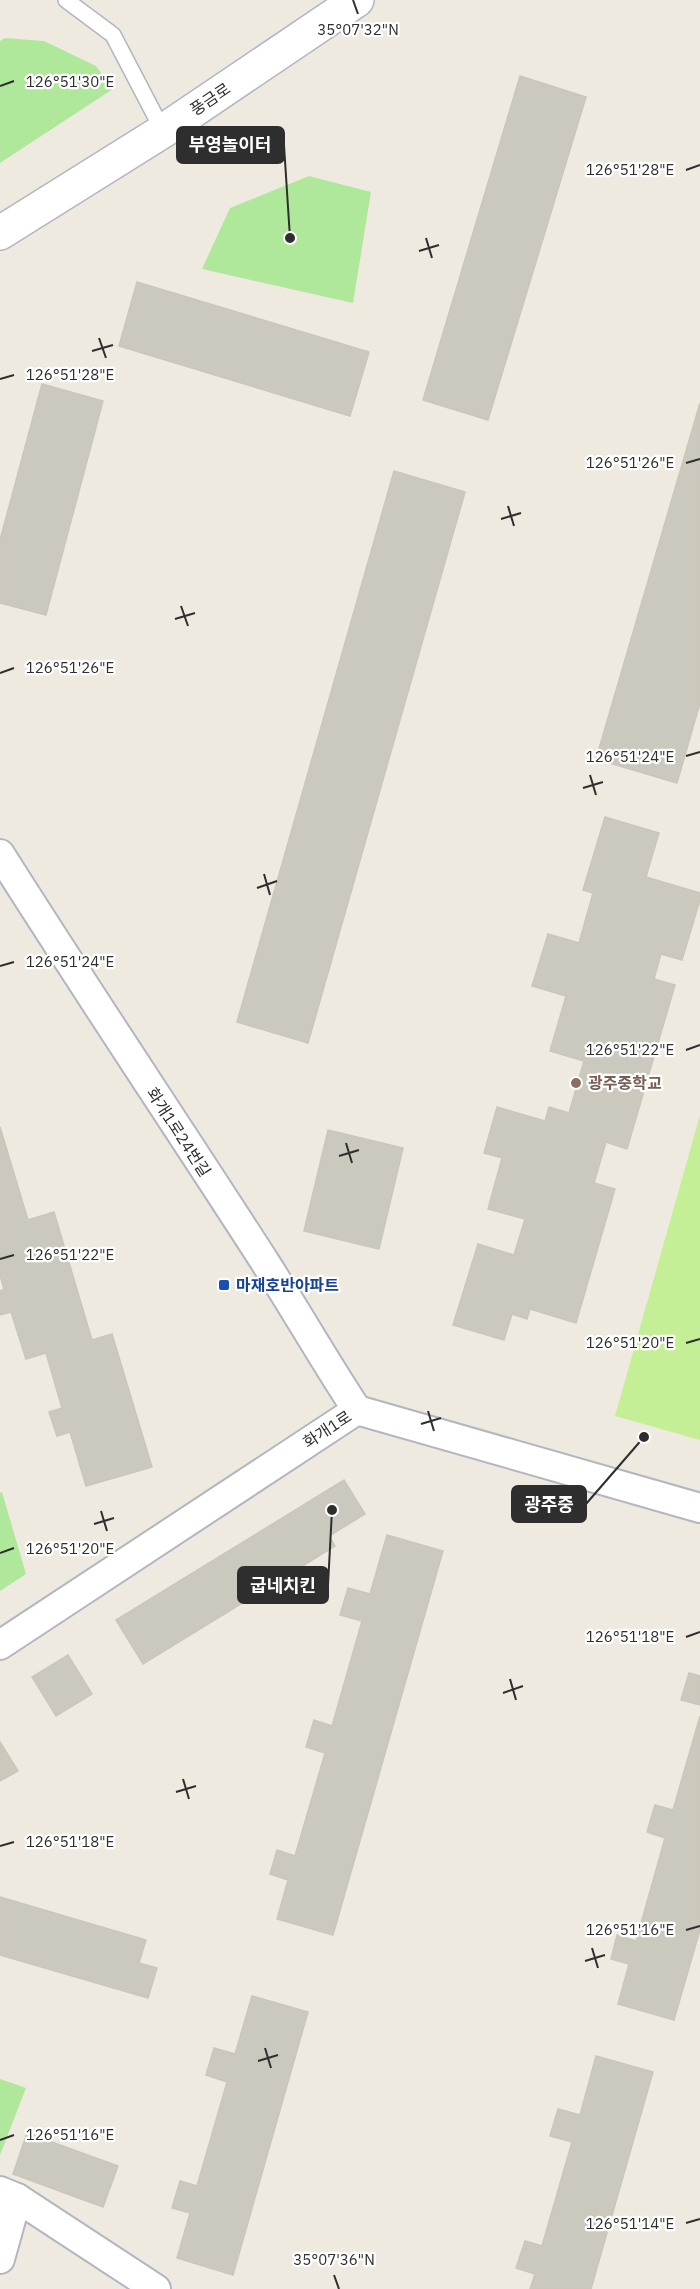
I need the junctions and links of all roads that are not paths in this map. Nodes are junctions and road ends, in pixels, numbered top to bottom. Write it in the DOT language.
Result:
graph roads {
  1 [pos="66,0"];
  2 [pos="357,0"];
  3 [pos="163,131"];
  4 [pos="0,233"];
  5 [pos="0,854"];
  6 [pos="357,1410"];
  7 [pos="700,1508"];
  8 [pos="0,1645"];
  9 [pos="8,2194"];
  10 [pos="0,2259"];
  11 [pos="156,2289"];
  1 -- 3 [label="lane"];
  2 -- 3 [label="street, 풍금로"];
  3 -- 4 [label="street, 풍금로"];
  5 -- 6 [label="street, 화개1로24번길"];
  6 -- 7 [label="street, 화개1로"];
  6 -- 8 [label="street, 화개1로"];
  9 -- 10 [label="street"];
  9 -- 11 [label="street"];
}
